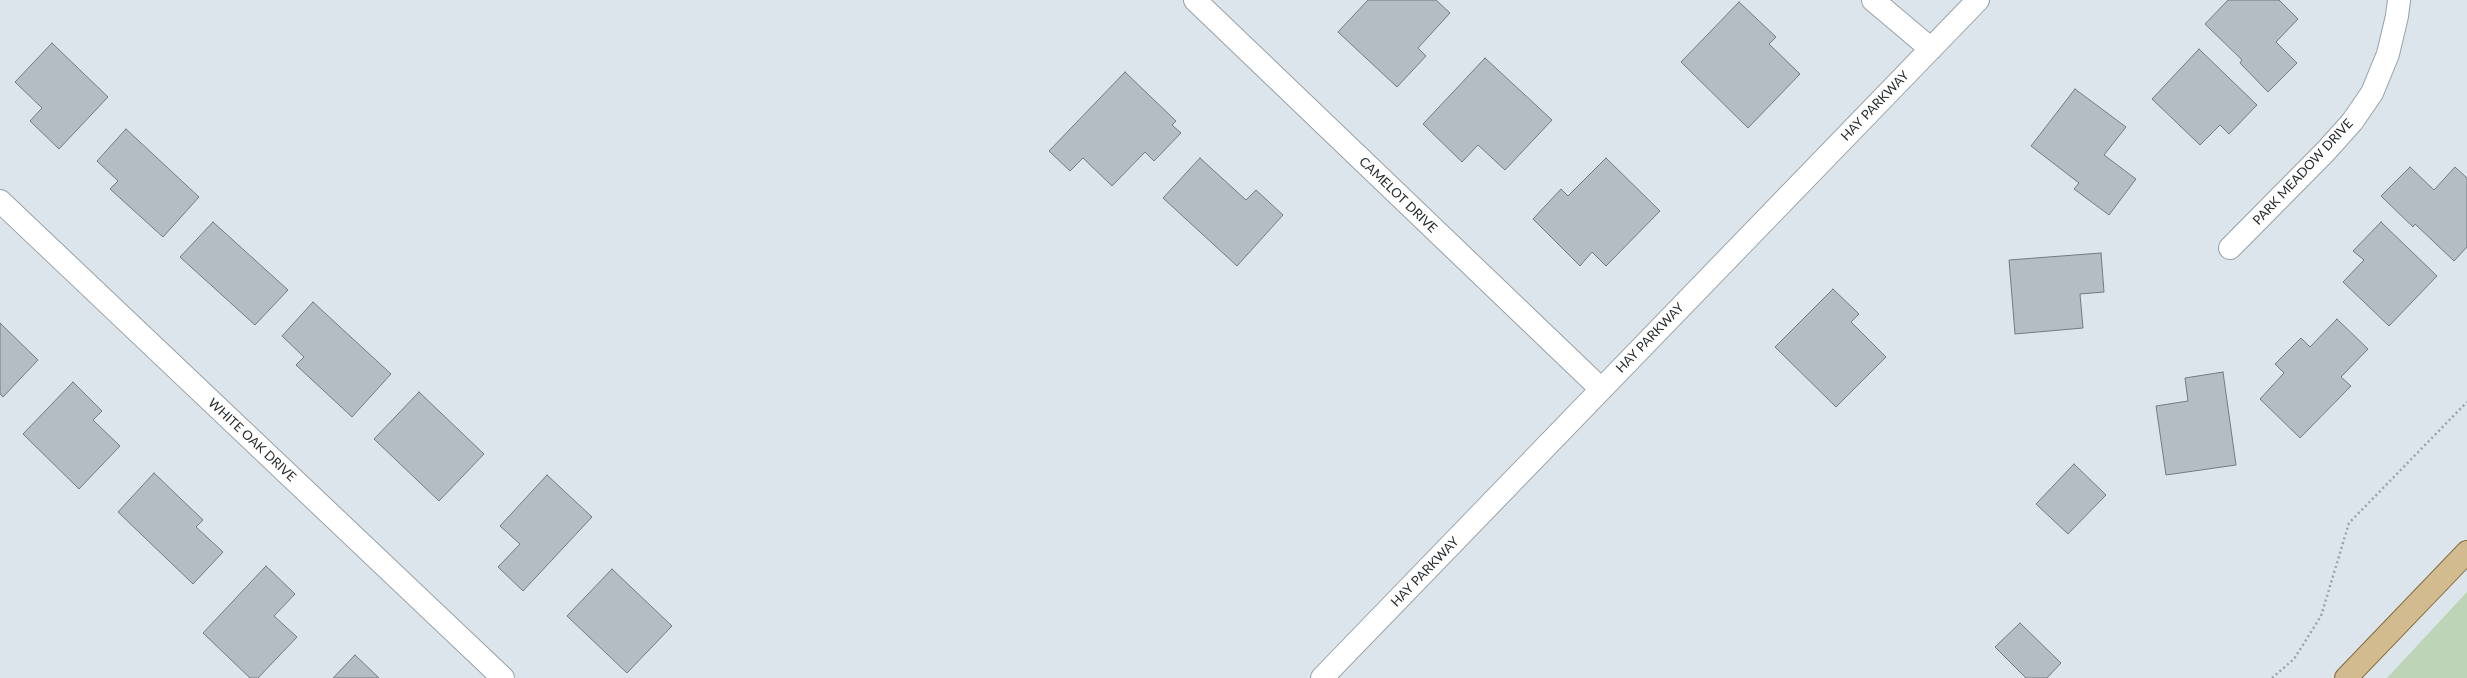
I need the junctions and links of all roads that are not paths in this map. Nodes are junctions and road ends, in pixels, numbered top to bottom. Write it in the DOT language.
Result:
graph roads {
  1 [pos="1195,0"];
  2 [pos="1873,0"];
  3 [pos="1978,0"];
  4 [pos="2399,0"];
  5 [pos="1931,49"];
  6 [pos="0,201"];
  7 [pos="2230,248"];
  8 [pos="1601,389"];
  9 [pos="2467,552"];
  10 [pos="503,678"];
  11 [pos="1322,678"];
  12 [pos="2346,678"];
  1 -- 8 [label="street, CAMELOT DRIVE"];
  2 -- 5 [label="street"];
  3 -- 5 [label="street, HAY PARKWAY"];
  4 -- 7 [label="street, PARK MEADOW DRIVE"];
  5 -- 8 [label="street, HAY PARKWAY"];
  6 -- 10 [label="street, WHITE OAK DRIVE"];
  8 -- 11 [label="street, HAY PARKWAY"];
  9 -- 12 [label="main road"];
}
